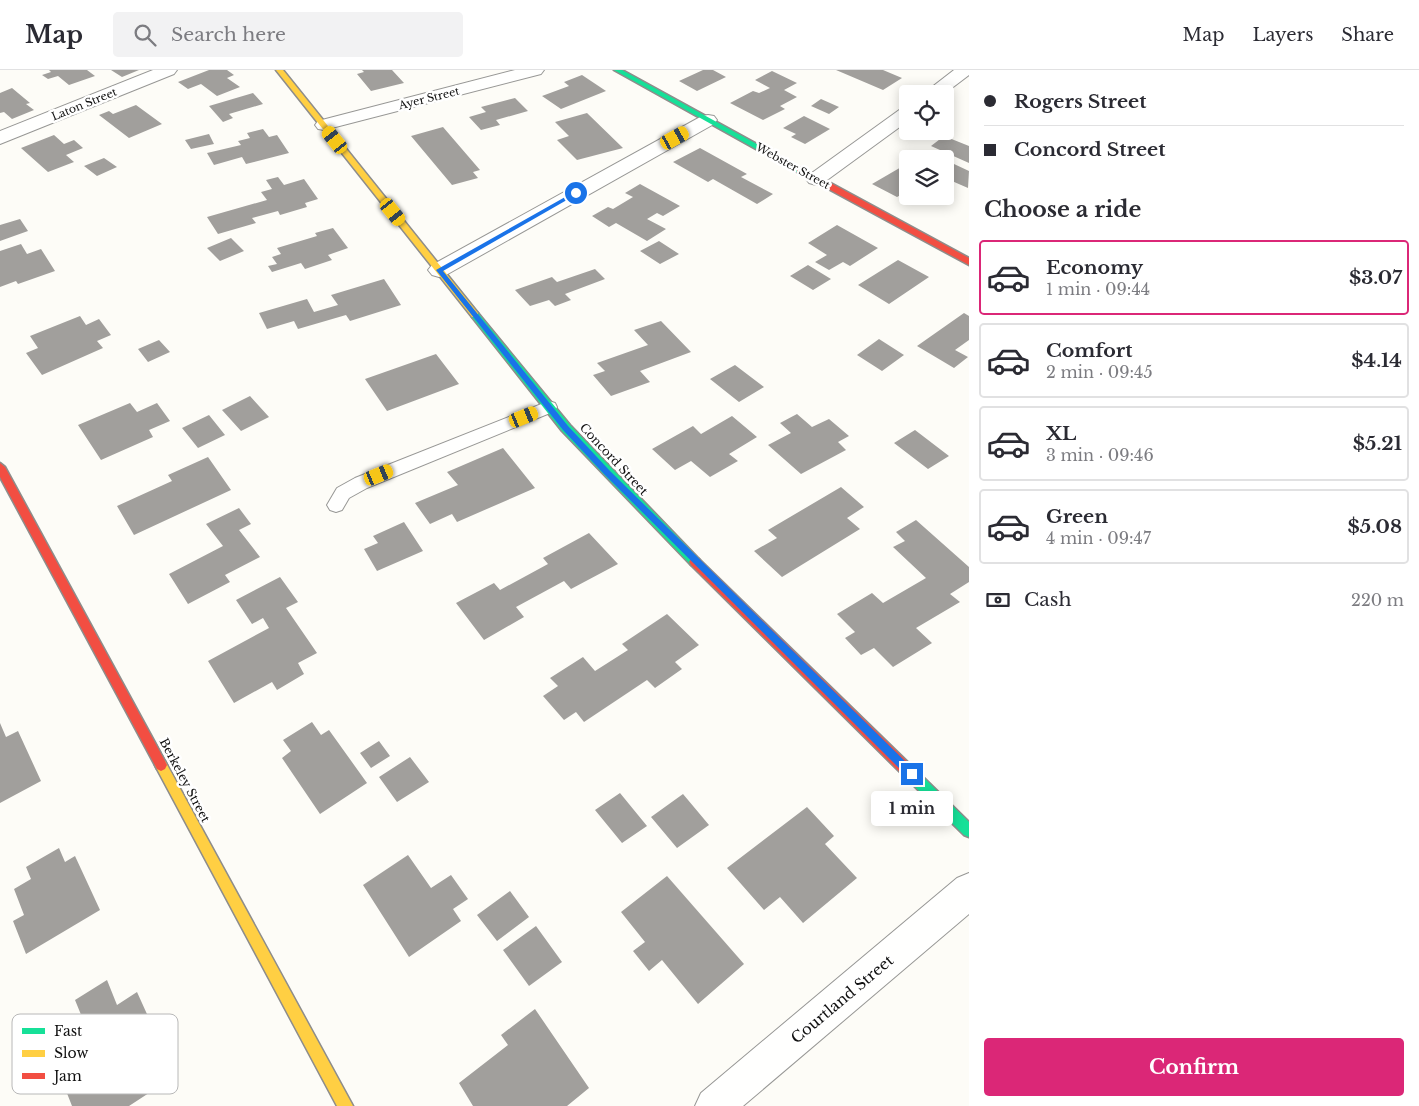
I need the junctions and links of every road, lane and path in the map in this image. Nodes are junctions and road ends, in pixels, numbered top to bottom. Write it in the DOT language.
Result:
graph roads {
  1 [pos="168,70"];
  2 [pos="279,70"];
  3 [pos="535,70"];
  4 [pos="616,70"];
  5 [pos="965,70"];
  6 [pos="944,85"];
  7 [pos="899,119"];
  8 [pos="708,120"];
  9 [pos="324,125"];
  10 [pos="0,138"];
  11 [pos="816,179"];
  12 [pos="969,262"];
  13 [pos="439,270"];
  14 [pos="549,407"];
  15 [pos="0,467"];
  16 [pos="336,505"];
  17 [pos="969,831"];
  18 [pos="969,890"];
  19 [pos="346,1106"];
  20 [pos="714,1106"];
  1 -- 10 [label="street, Laton Street"];
  2 -- 9 [label="main road, Concord Street"];
  3 -- 9 [label="street, Ayer Street"];
  4 -- 8 [label="main road, Webster Street"];
  5 -- 6 [label="street"];
  7 -- 11 [label="street"];
  8 -- 11 [label="main road, Webster Street"];
  8 -- 13 [label="street"];
  9 -- 13 [label="main road, Concord Street"];
  11 -- 12 [label="main road, Webster Street"];
  13 -- 14 [label="main road, Concord Street"];
  14 -- 16 [label="lane"];
  14 -- 17 [label="main road, Concord Street"];
  15 -- 19 [label="main road, Berkeley Street"];
  18 -- 20 [label="street, Courtland Street"];
}
